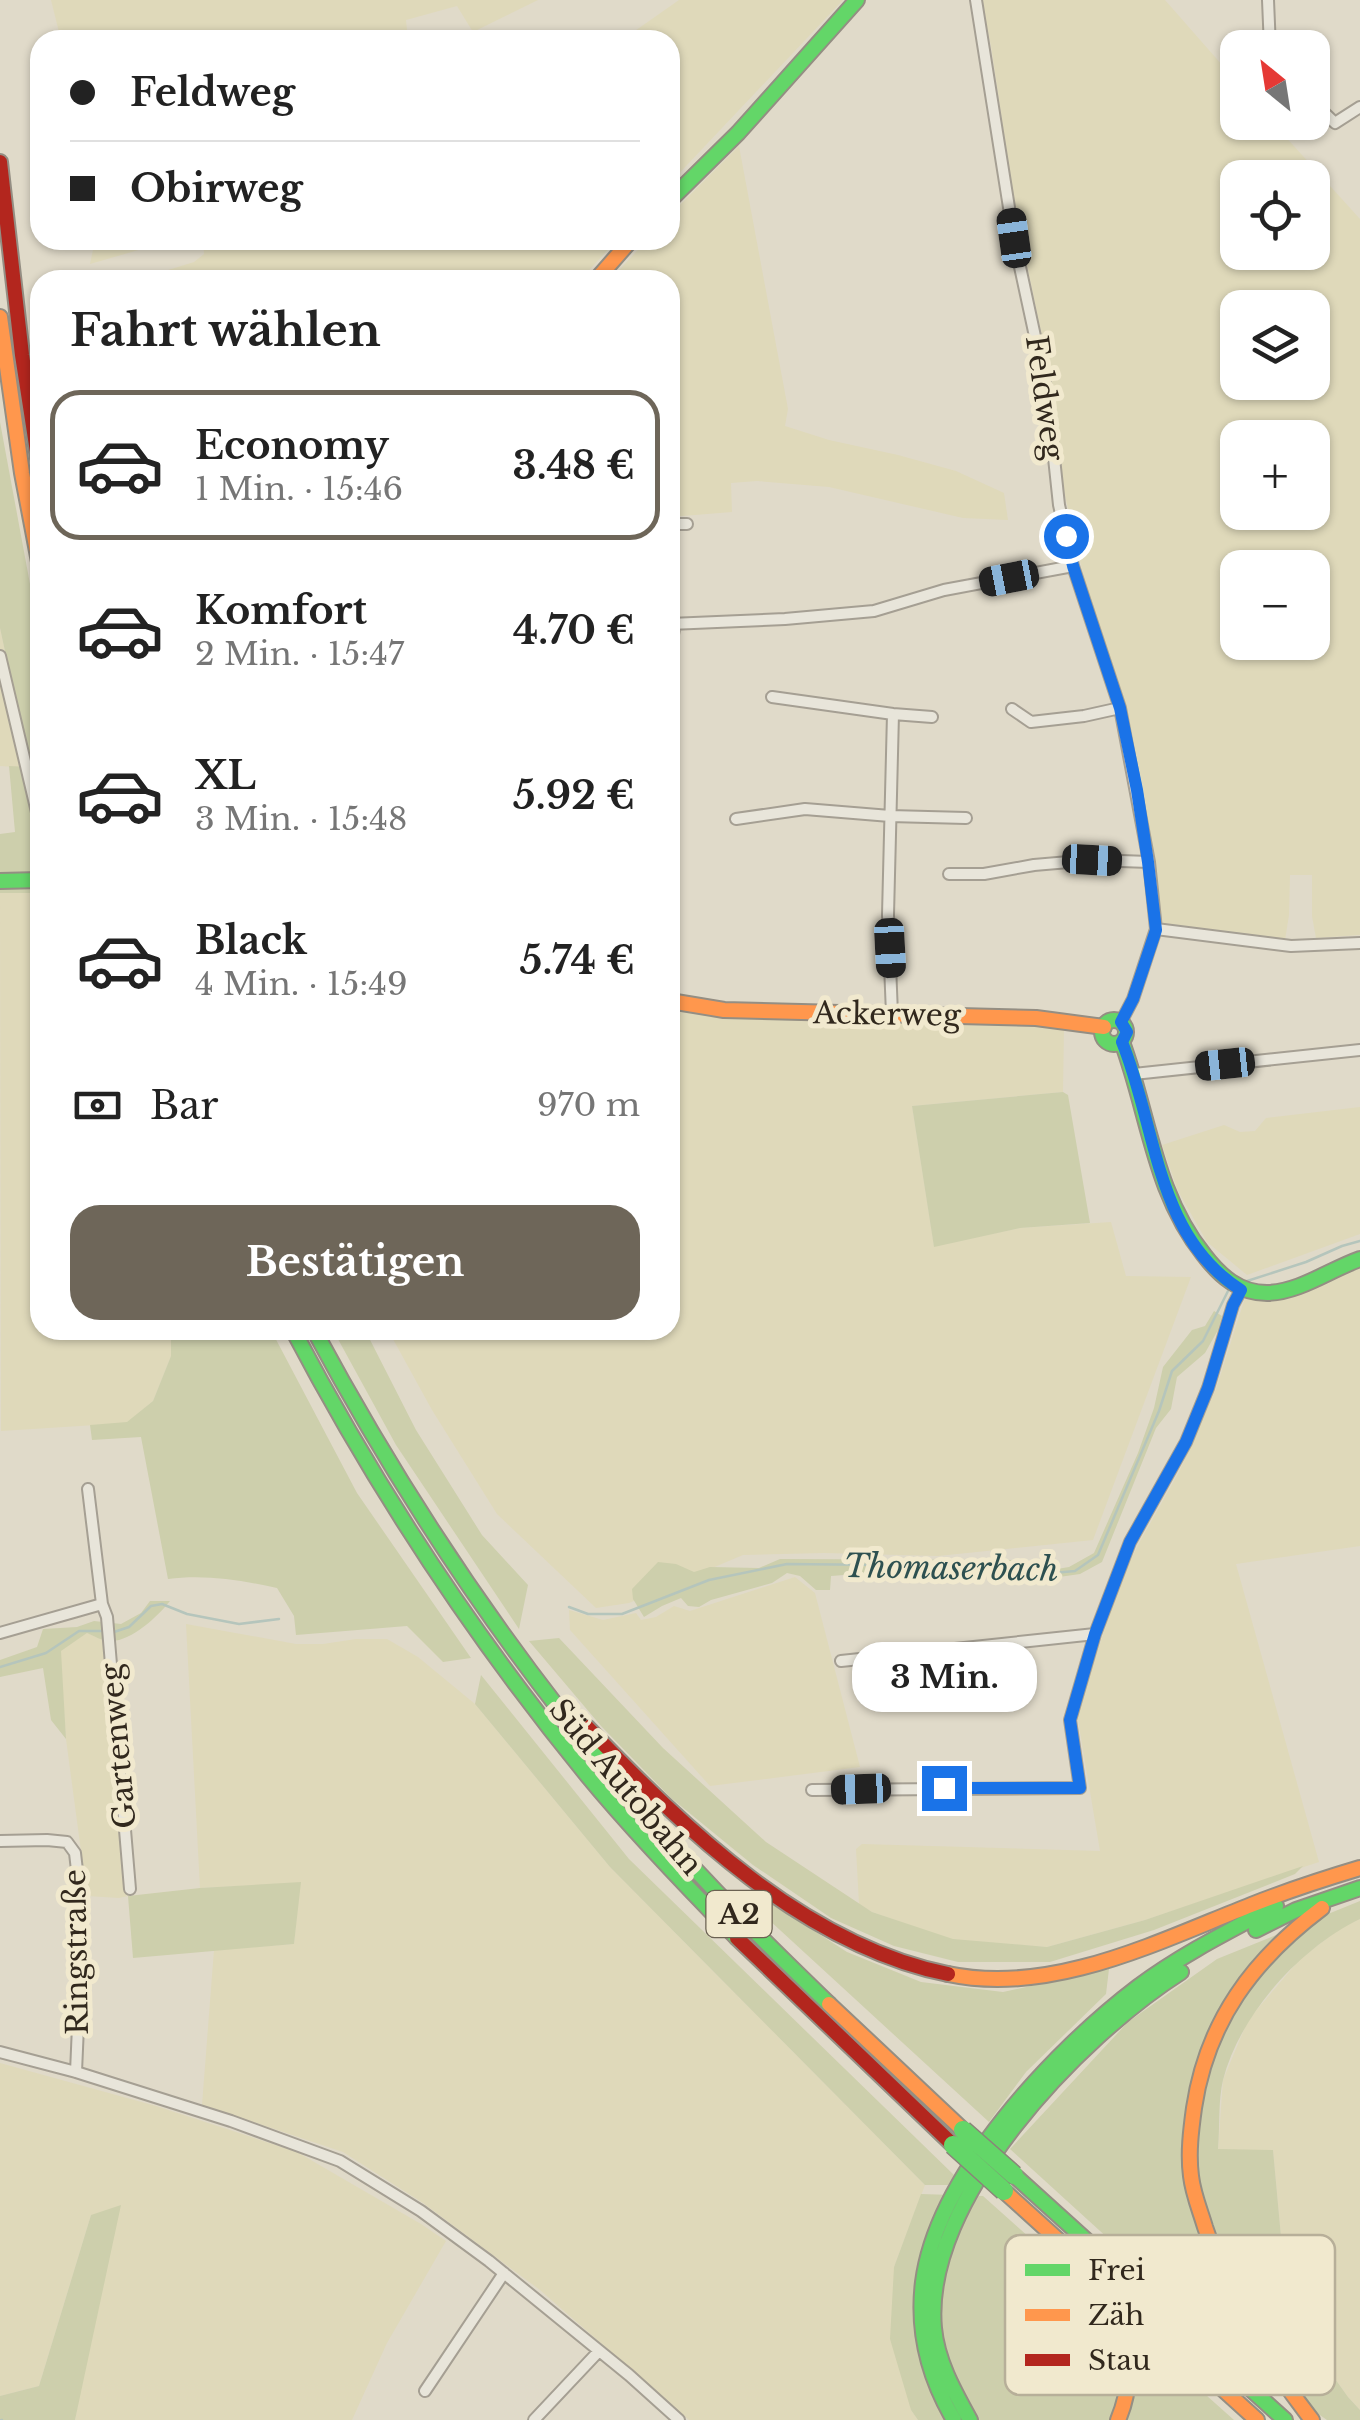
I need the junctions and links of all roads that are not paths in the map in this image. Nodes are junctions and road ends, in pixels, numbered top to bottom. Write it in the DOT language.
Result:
graph roads {
  1 [pos="858,0"];
  2 [pos="976,0"];
  3 [pos="1268,0"];
  4 [pos="1269,30"];
  5 [pos="1360,107"];
  6 [pos="1330,118"];
  7 [pos="0,162"];
  8 [pos="680,190"];
  9 [pos="622,250"];
  10 [pos="605,270"];
  11 [pos="0,317"];
  12 [pos="30,402"];
  13 [pos="30,515"];
  14 [pos="680,524"];
  15 [pos="687,524"];
  16 [pos="1073,566"];
  17 [pos="680,624"];
  18 [pos="0,656"];
  19 [pos="772,697"];
  20 [pos="1120,708"];
  21 [pos="1012,709"];
  22 [pos="893,714"];
  23 [pos="932,717"];
  24 [pos="30,782"];
  25 [pos="890,816"];
  26 [pos="966,818"];
  27 [pos="736,819"];
  28 [pos="1148,862"];
  29 [pos="949,874"];
  30 [pos="30,880"];
  31 [pos="0,881"];
  32 [pos="1156,930"];
  33 [pos="1360,942"];
  34 [pos="680,1003"];
  35 [pos="892,1014"];
  36 [pos="1112,1024"];
  37 [pos="1360,1050"];
  38 [pos="1134,1074"];
  39 [pos="1360,1259"];
  40 [pos="1241,1290"];
  41 [pos="298,1340"];
  42 [pos="319,1340"];
  43 [pos="88,1489"];
  44 [pos="102,1604"];
  45 [pos="0,1633"];
  46 [pos="1095,1634"];
  47 [pos="842,1662"];
  48 [pos="536,1680"];
  49 [pos="812,1790"];
  50 [pos="0,1841"];
  51 [pos="1360,1870"];
  52 [pos="130,1888"];
  53 [pos="1352,1891"];
  54 [pos="0,2052"];
  55 [pos="76,2072"];
  56 [pos="958,2138"];
  57 [pos="1009,2183"];
  58 [pos="1051,2234"];
  59 [pos="1070,2235"];
  60 [pos="1209,2235"];
  61 [pos="504,2273"];
  62 [pos="599,2351"];
  63 [pos="424,2391"];
  64 [pos="1127,2395"];
  65 [pos="1230,2395"];
  66 [pos="1256,2395"];
  67 [pos="1291,2395"];
  68 [pos="534,2420"];
  69 [pos="678,2420"];
  70 [pos="954,2420"];
  71 [pos="970,2420"];
  72 [pos="1118,2420"];
  73 [pos="1258,2420"];
  74 [pos="1285,2420"];
  75 [pos="1312,2420"];
  1 -- 8 [label="main road"];
  2 -- 16 [label="street, Feldweg"];
  3 -- 4 [label="street"];
  5 -- 6 [label="street"];
  7 -- 12 [label="main road"];
  9 -- 10 [label="main road"];
  11 -- 13 [label="main road"];
  14 -- 15 [label="street"];
  16 -- 17 [label="street"];
  16 -- 20 [label="street, Feldweg"];
  18 -- 24 [label="street"];
  19 -- 22 [label="street"];
  20 -- 21 [label="street"];
  20 -- 28 [label="street, Feldweg"];
  22 -- 23 [label="street"];
  22 -- 25 [label="street"];
  25 -- 26 [label="street"];
  25 -- 27 [label="street"];
  25 -- 35 [label="street"];
  28 -- 29 [label="street"];
  28 -- 32 [label="street, Feldweg"];
  30 -- 31 [label="main road"];
  32 -- 33 [label="street"];
  32 -- 36 [label="street, Feldweg"];
  34 -- 35 [label="main road, Ackerweg"];
  35 -- 36 [label="main road, Ackerweg"];
  36 -- 38 [label="main road"];
  37 -- 38 [label="street"];
  38 -- 40 [label="main road"];
  39 -- 40 [label="main road"];
  40 -- 46 [label="street"];
  41 -- 56 [label="main road, Süd Autobahn / A2"];
  42 -- 48 [label="main road, Süd Autobahn / A2"];
  43 -- 44 [label="street, Gartenweg"];
  44 -- 45 [label="street"];
  44 -- 52 [label="street, Gartenweg"];
  46 -- 47 [label="street"];
  46 -- 49 [label="street"];
  48 -- 51 [label="main road"];
  48 -- 56 [label="main road, Süd Autobahn / A2"];
  50 -- 55 [label="street, Ringstraße"];
  51 -- 70 [label="main road"];
  53 -- 60 [label="main road"];
  53 -- 71 [label="main road"];
  54 -- 55 [label="street"];
  55 -- 61 [label="street"];
  56 -- 57 [label="main road, Süd Autobahn / A2, bridge"];
  57 -- 58 [label="main road, Süd Autobahn / A2"];
  57 -- 59 [label="main road, Süd Autobahn / A2"];
  61 -- 62 [label="street"];
  61 -- 63 [label="street"];
  62 -- 68 [label="street"];
  62 -- 69 [label="street"];
  64 -- 72 [label="main road"];
  65 -- 73 [label="main road, Süd Autobahn / A2"];
  66 -- 74 [label="main road, Süd Autobahn / A2"];
  67 -- 75 [label="main road"];
}
